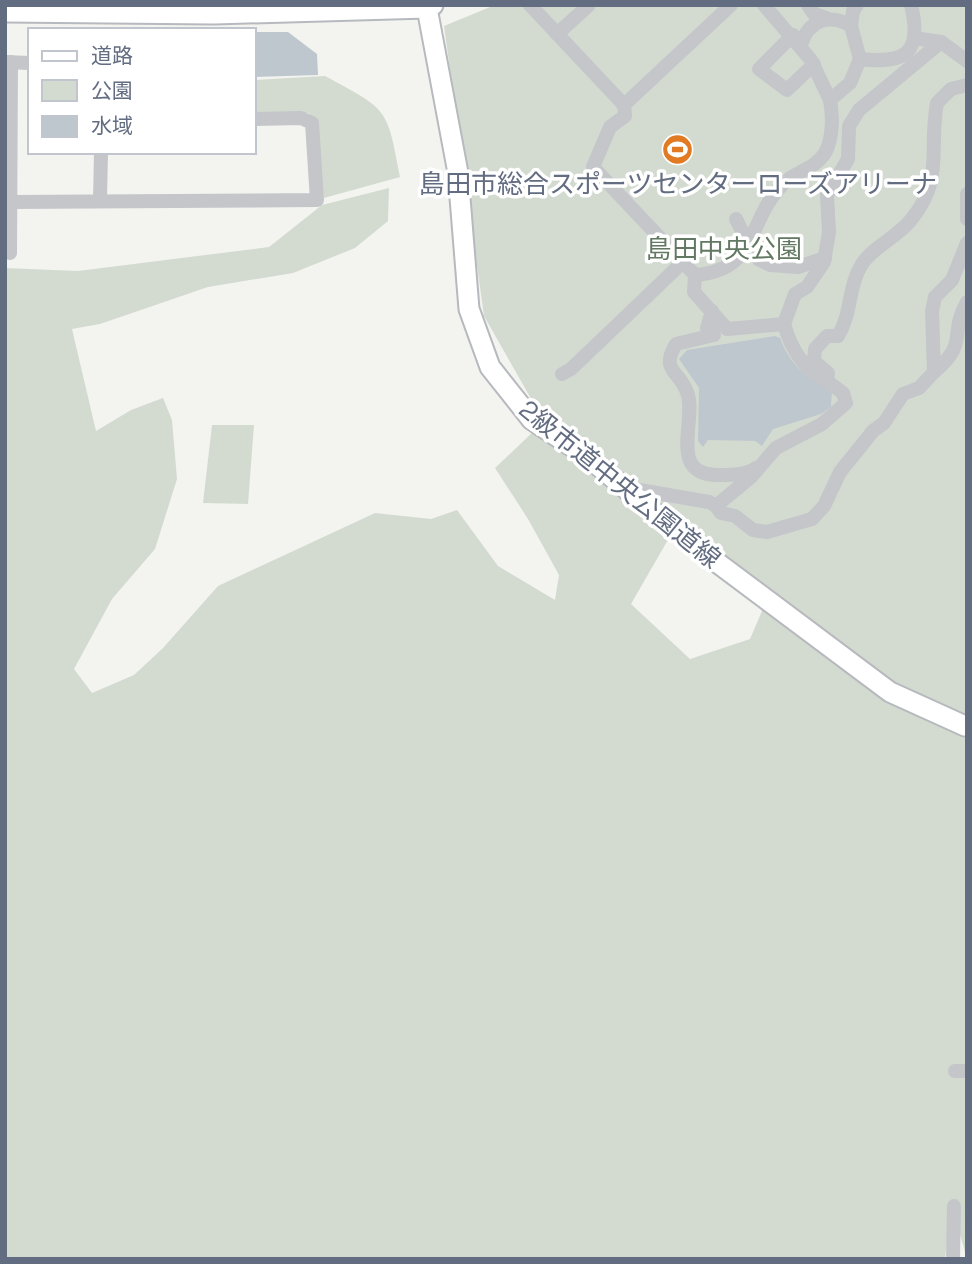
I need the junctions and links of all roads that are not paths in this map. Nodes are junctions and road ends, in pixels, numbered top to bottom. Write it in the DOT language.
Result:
graph roads {
  1 [pos="530,5"];
  2 [pos="589,5"];
  3 [pos="731,5"];
  4 [pos="764,5"];
  5 [pos="808,5"];
  6 [pos="857,5"];
  7 [pos="911,5"];
  8 [pos="429,6"];
  9 [pos="214,10"];
  10 [pos="573,10"];
  11 [pos="5,12"];
  12 [pos="827,18"];
  13 [pos="851,26"];
  14 [pos="557,34"];
  15 [pos="914,38"];
  16 [pos="797,40"];
  17 [pos="941,42"];
  18 [pos="860,59"];
  19 [pos="967,61"];
  20 [pos="8,62"];
  21 [pos="28,62"];
  22 [pos="814,64"];
  23 [pos="966,87"];
  24 [pos="830,100"];
  25 [pos="624,105"];
  26 [pos="256,119"];
  27 [pos="7,132"];
  28 [pos="101,154"];
  29 [pos="967,194"];
  30 [pos="100,200"];
  31 [pos="11,202"];
  32 [pos="736,219"];
  33 [pos="967,219"];
  34 [pos="967,243"];
  35 [pos="748,245"];
  36 [pos="10,253"];
  37 [pos="825,258"];
  38 [pos="683,262"];
  39 [pos="695,275"];
  40 [pos="967,302"];
  41 [pos="932,321"];
  42 [pos="784,324"];
  43 [pos="958,329"];
  44 [pos="721,332"];
  45 [pos="934,372"];
  46 [pos="562,374"];
  47 [pos="827,381"];
  48 [pos="763,463"];
  49 [pos="639,489"];
  50 [pos="716,506"];
  51 [pos="965,726"];
  52 [pos="954,1206"];
  53 [pos="953,1259"];
  1 -- 14 [label="street"];
  2 -- 10 [label="street"];
  3 -- 25 [label="street"];
  4 -- 16 [label="street"];
  5 -- 12 [label="street"];
  6 -- 13 [label="street"];
  7 -- 15 [label="street"];
  8 -- 9 [label="street"];
  8 -- 51 [label="street, 2級市道中央公園道線"];
  9 -- 11 [label="street"];
  10 -- 14 [label="street"];
  12 -- 13 [label="street"];
  12 -- 16 [label="street"];
  13 -- 18 [label="street"];
  14 -- 25 [label="street"];
  15 -- 17 [label="street"];
  15 -- 18 [label="street"];
  16 -- 22 [label="street"];
  16 -- 22 [label="street"];
  17 -- 19 [label="street"];
  17 -- 37 [label="street"];
  18 -- 24 [label="street"];
  20 -- 21 [label="street"];
  20 -- 27 [label="street"];
  22 -- 24 [label="street"];
  23 -- 47 [label="street"];
  24 -- 35 [label="street"];
  25 -- 38 [label="street"];
  26 -- 30 [label="street"];
  27 -- 31 [label="street"];
  28 -- 30 [label="street"];
  29 -- 33 [label="street"];
  30 -- 31 [label="street"];
  31 -- 36 [label="street"];
  32 -- 35 [label="street"];
  34 -- 41 [label="street"];
  35 -- 37 [label="street"];
  35 -- 39 [label="street"];
  37 -- 42 [label="street"];
  38 -- 39 [label="street"];
  38 -- 46 [label="street"];
  39 -- 44 [label="street"];
  40 -- 43 [label="street"];
  41 -- 43 [label="street"];
  41 -- 45 [label="street"];
  42 -- 44 [label="street"];
  42 -- 47 [label="street"];
  43 -- 45 [label="street"];
  44 -- 48 [label="street"];
  45 -- 50 [label="street"];
  47 -- 48 [label="street"];
  48 -- 50 [label="street"];
  49 -- 50 [label="street"];
  52 -- 53 [label="street"];
}
